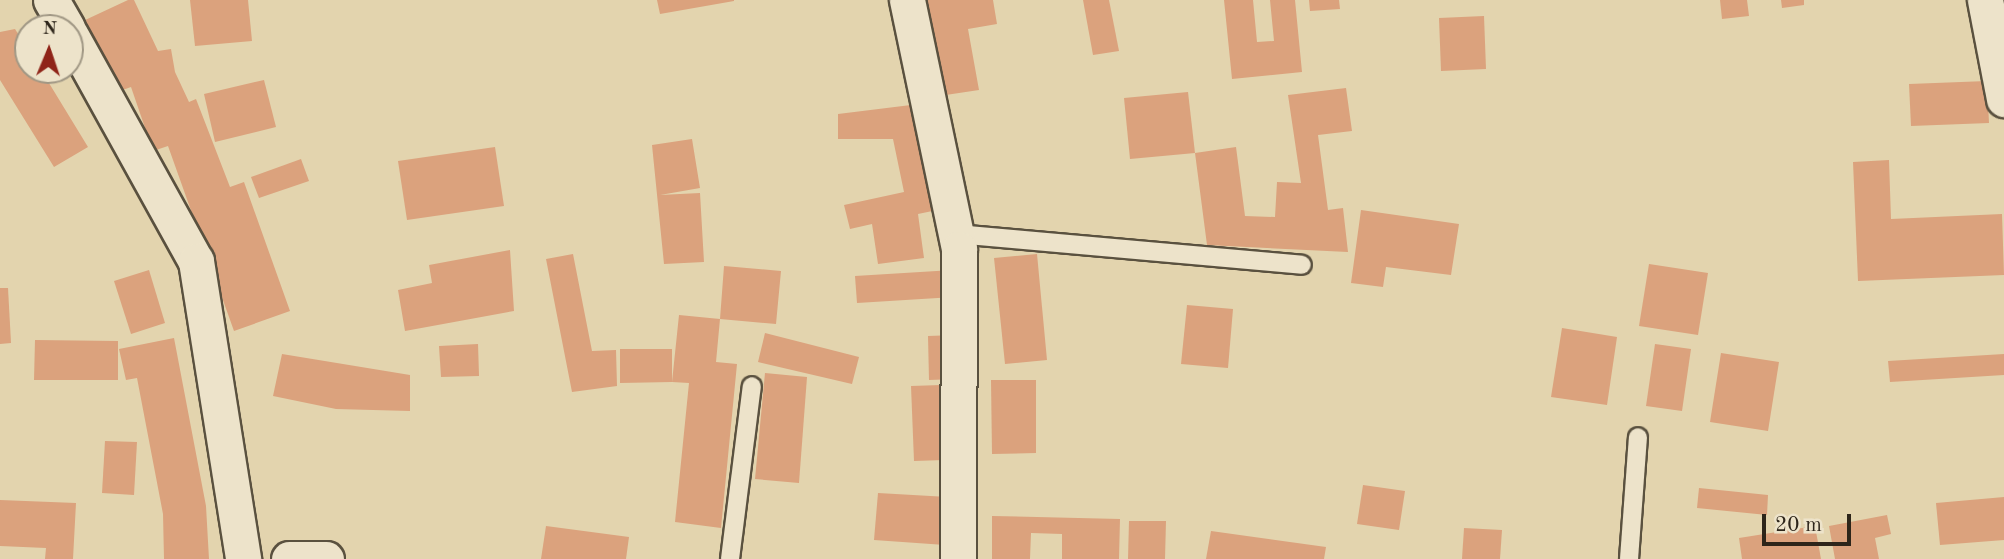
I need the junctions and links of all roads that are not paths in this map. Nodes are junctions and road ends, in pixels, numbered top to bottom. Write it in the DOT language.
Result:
graph roads {
  1 [pos="907,0"];
  2 [pos="1985,0"];
  3 [pos="84,59"];
  4 [pos="2004,99"];
  5 [pos="957,234"];
  6 [pos="1302,265"];
  7 [pos="752,386"];
  8 [pos="1638,438"];
  9 [pos="243,559"];
  10 [pos="289,559"];
  11 [pos="326,559"];
  12 [pos="730,559"];
  13 [pos="958,559"];
  14 [pos="1629,559"];
  1 -- 5 [label="street"];
  2 -- 4 [label="street"];
  3 -- 9 [label="street"];
  5 -- 6 [label="lane"];
  5 -- 13 [label="street"];
  7 -- 12 [label="lane"];
  8 -- 14 [label="lane"];
  10 -- 11 [label="street"];
}
